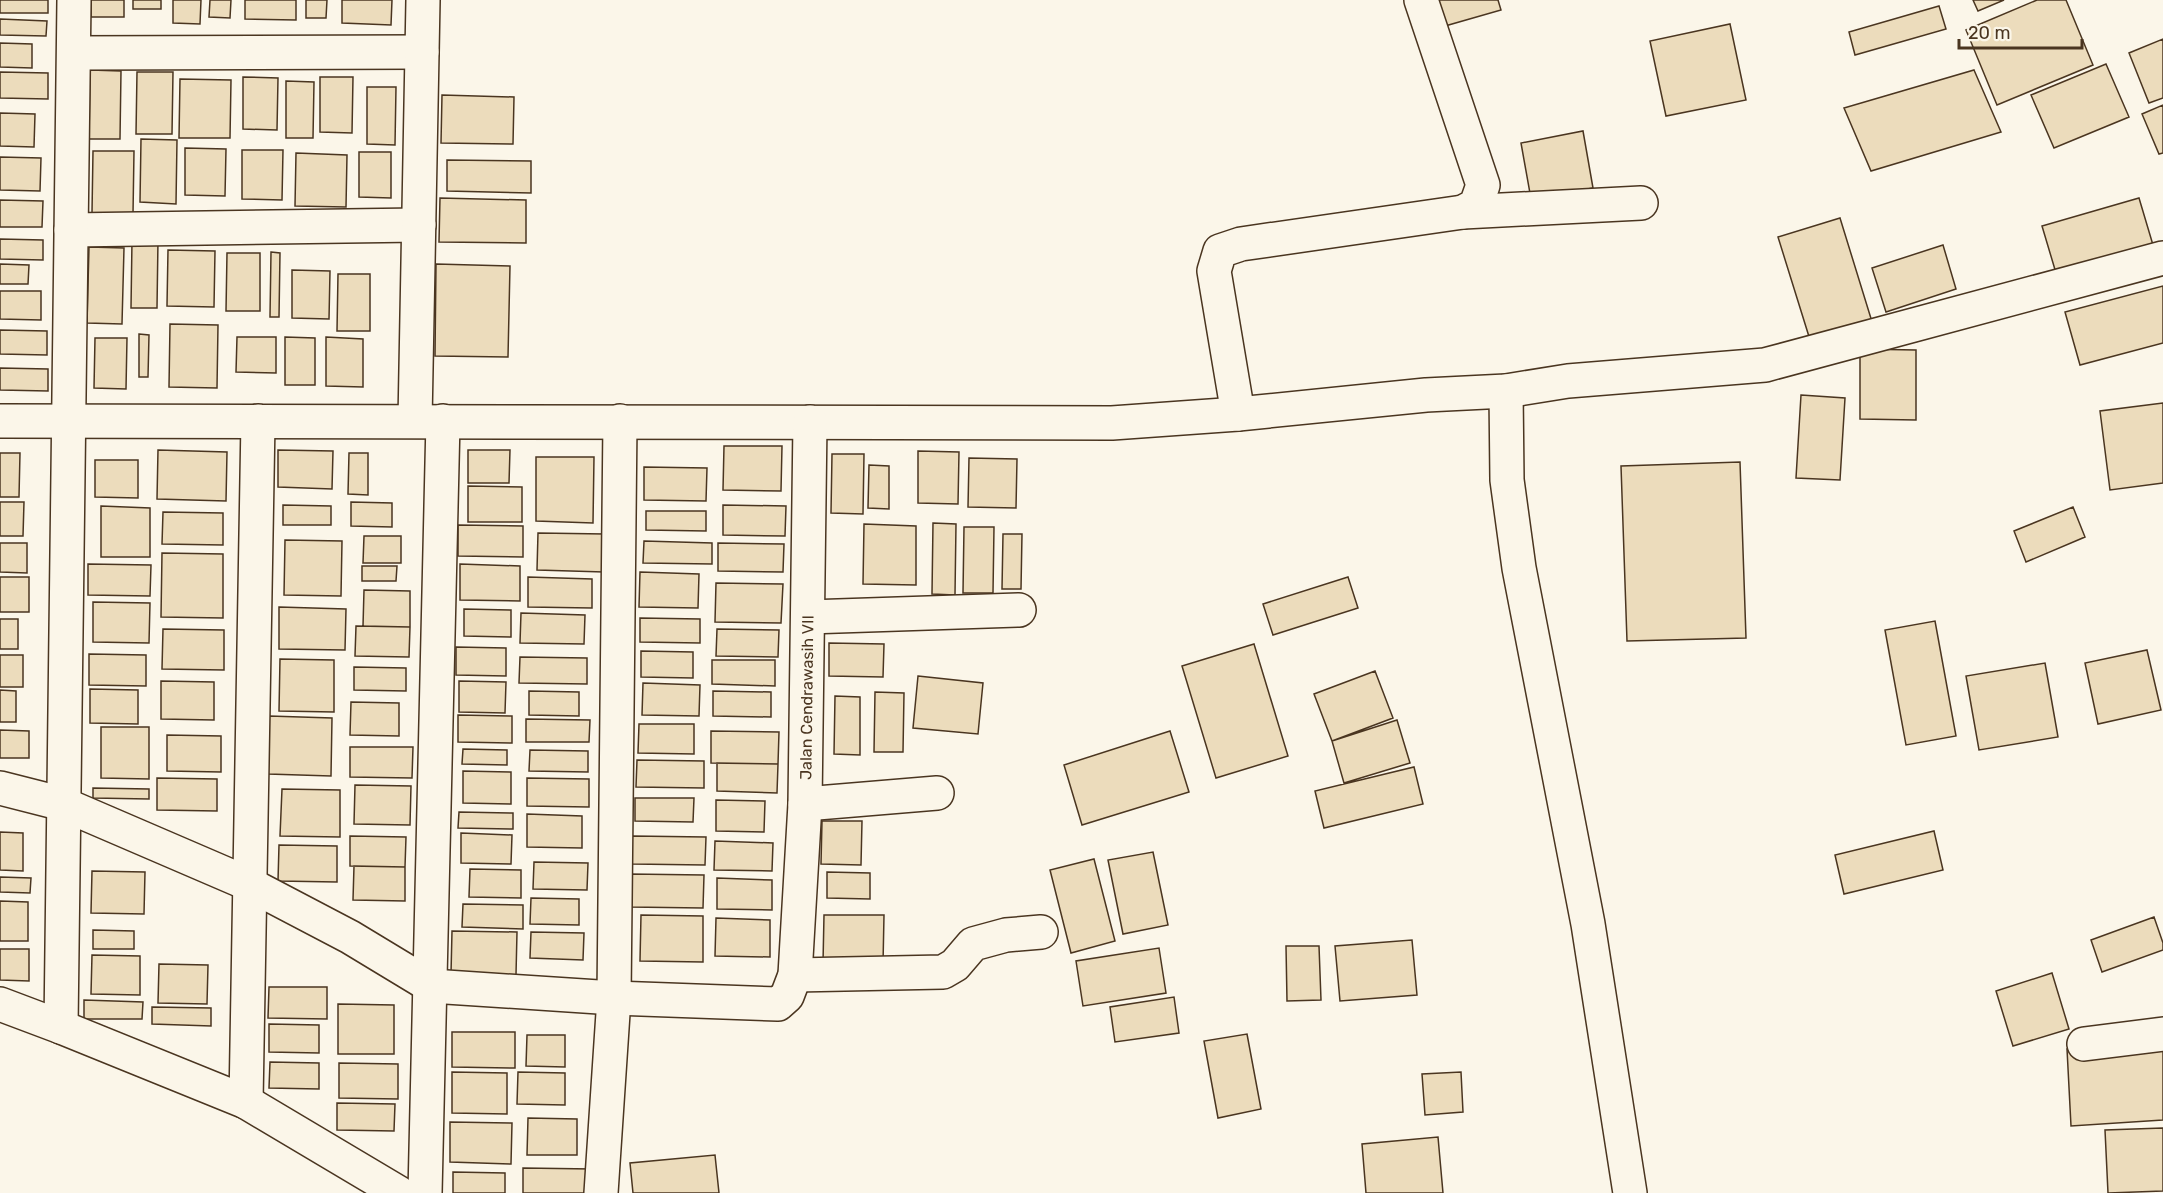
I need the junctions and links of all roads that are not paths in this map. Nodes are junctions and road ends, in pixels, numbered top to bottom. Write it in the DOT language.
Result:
graph roads {
  1 [pos="74,0"];
  2 [pos="423,0"];
  3 [pos="1421,0"];
  4 [pos="422,51"];
  5 [pos="74,53"];
  6 [pos="1641,203"];
  7 [pos="1463,212"];
  8 [pos="419,225"];
  9 [pos="71,230"];
  10 [pos="2163,258"];
  11 [pos="1506,391"];
  12 [pos="1238,414"];
  13 [pos="0,421"];
  14 [pos="69,421"];
  15 [pos="258,421"];
  16 [pos="429,421"];
  17 [pos="620,421"];
  18 [pos="810,422"];
  19 [pos="1019,610"];
  20 [pos="808,617"];
  21 [pos="0,788"];
  22 [pos="937,793"];
  23 [pos="63,804"];
  24 [pos="805,804"];
  25 [pos="249,884"];
  26 [pos="1041,932"];
  27 [pos="795,975"];
  28 [pos="431,986"];
  29 [pos="614,998"];
  30 [pos="0,1004"];
  31 [pos="61,1027"];
  32 [pos="2163,1034"];
  33 [pos="2084,1044"];
  34 [pos="246,1102"];
  35 [pos="399,1193"];
  36 [pos="425,1193"];
  37 [pos="601,1193"];
  38 [pos="1630,1193"];
  1 -- 5 [label="street"];
  2 -- 4 [label="street"];
  3 -- 7 [label="street"];
  4 -- 5 [label="street"];
  4 -- 8 [label="street"];
  5 -- 9 [label="street"];
  6 -- 7 [label="street"];
  7 -- 12 [label="street"];
  8 -- 9 [label="street"];
  8 -- 16 [label="street"];
  9 -- 14 [label="street"];
  10 -- 11 [label="street"];
  11 -- 12 [label="street"];
  11 -- 38 [label="street"];
  12 -- 18 [label="street"];
  13 -- 14 [label="street"];
  14 -- 15 [label="street"];
  14 -- 23 [label="street"];
  15 -- 16 [label="street"];
  15 -- 25 [label="street"];
  16 -- 17 [label="street"];
  16 -- 28 [label="street"];
  17 -- 18 [label="street"];
  17 -- 29 [label="street"];
  18 -- 20 [label="street, Jalan Cendrawasih VII"];
  19 -- 20 [label="street"];
  20 -- 24 [label="street, Jalan Cendrawasih VII"];
  21 -- 23 [label="street"];
  22 -- 24 [label="street"];
  23 -- 25 [label="street"];
  23 -- 31 [label="street"];
  24 -- 27 [label="street, Jalan Cendrawasih VII"];
  25 -- 28 [label="street"];
  25 -- 34 [label="street"];
  26 -- 27 [label="street"];
  27 -- 29 [label="street"];
  28 -- 29 [label="street"];
  28 -- 36 [label="street"];
  29 -- 37 [label="street"];
  30 -- 31 [label="street"];
  31 -- 34 [label="street"];
  32 -- 33 [label="street"];
  34 -- 35 [label="street"];
}
